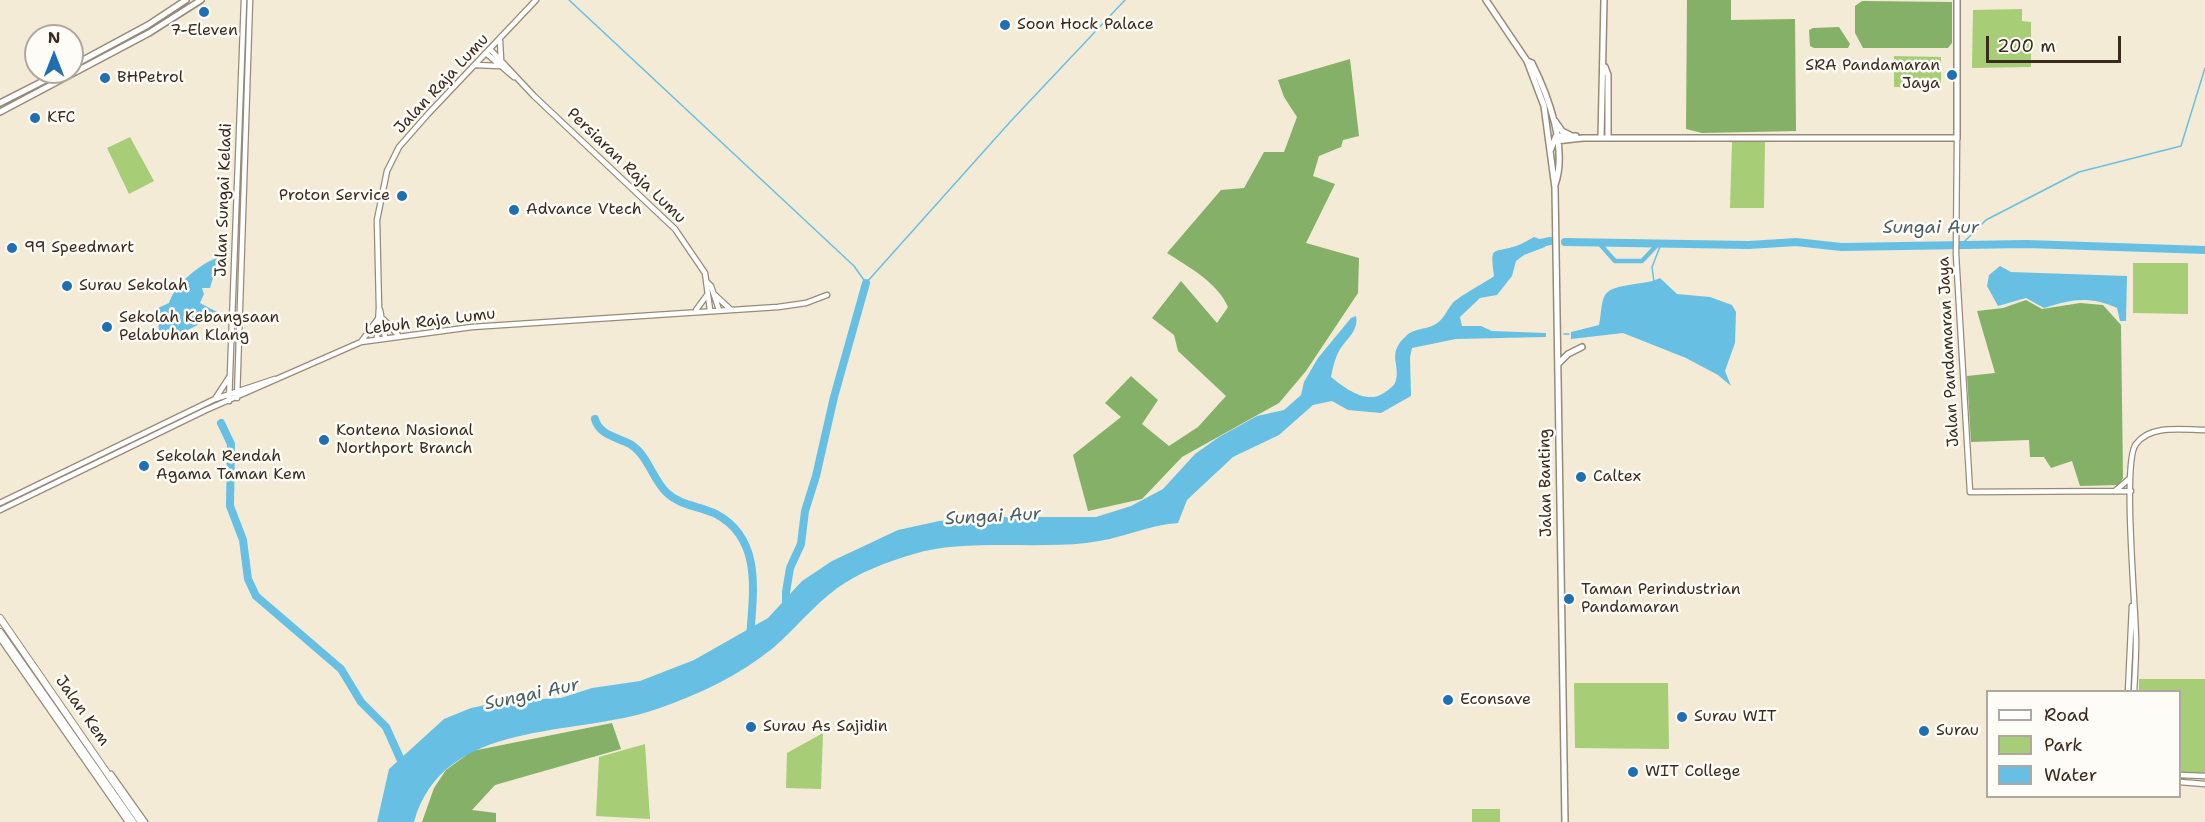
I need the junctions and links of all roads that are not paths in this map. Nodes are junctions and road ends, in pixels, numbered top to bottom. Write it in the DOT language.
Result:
graph roads {
  1 [pos="186,0"];
  2 [pos="201,0"];
  3 [pos="242,0"];
  4 [pos="250,0"];
  5 [pos="536,0"];
  6 [pos="1486,0"];
  7 [pos="1604,0"];
  8 [pos="1957,0"];
  9 [pos="501,39"];
  10 [pos="488,51"];
  11 [pos="84,60"];
  12 [pos="500,63"];
  13 [pos="476,65"];
  14 [pos="37,84"];
  15 [pos="0,103"];
  16 [pos="0,111"];
  17 [pos="1550,113"];
  18 [pos="1579,138"];
  19 [pos="1605,138"];
  20 [pos="1957,138"];
  21 [pos="1555,139"];
  22 [pos="1557,156"];
  23 [pos="1551,161"];
  24 [pos="1554,185"];
  25 [pos="707,282"];
  26 [pos="707,294"];
  27 [pos="714,294"];
  28 [pos="827,295"];
  29 [pos="730,309"];
  30 [pos="710,310"];
  31 [pos="719,310"];
  32 [pos="694,312"];
  33 [pos="380,319"];
  34 [pos="398,335"];
  35 [pos="385,337"];
  36 [pos="377,338"];
  37 [pos="361,342"];
  38 [pos="1582,347"];
  39 [pos="1558,364"];
  40 [pos="230,376"];
  41 [pos="237,395"];
  42 [pos="229,398"];
  43 [pos="215,399"];
  44 [pos="2205,430"];
  45 [pos="2130,477"];
  46 [pos="2131,491"];
  47 [pos="2113,492"];
  48 [pos="0,503"];
  49 [pos="2131,506"];
  50 [pos="0,510"];
  51 [pos="2133,594"];
  52 [pos="0,616"];
  53 [pos="2130,624"];
  54 [pos="0,632"];
  55 [pos="0,638"];
  56 [pos="2136,639"];
  57 [pos="2129,662"];
  58 [pos="2128,690"];
  59 [pos="2134,690"];
  60 [pos="2181,775"];
  61 [pos="2205,777"];
  62 [pos="2181,782"];
  63 [pos="2205,784"];
  64 [pos="125,820"];
  65 [pos="133,822"];
  66 [pos="143,822"];
  67 [pos="1565,822"];
  1 -- 11 [label="main road"];
  2 -- 16 [label="main road"];
  3 -- 40 [label="street, Jalan Sungai Keladi"];
  4 -- 41 [label="street, Jalan Sungai Keladi"];
  5 -- 9 [label="street, Jalan Raja Lumu"];
  6 -- 17 [label="main road"];
  7 -- 19 [label="main road"];
  8 -- 20 [label="main road, Jalan Pandamaran Jaya"];
  9 -- 10 [label="street, Jalan Raja Lumu"];
  9 -- 12 [label="street"];
  10 -- 12 [label="street, Persiaran Raja Lumu"];
  10 -- 13 [label="street, Jalan Raja Lumu"];
  12 -- 13 [label="street"];
  12 -- 25 [label="street, Persiaran Raja Lumu"];
  13 -- 33 [label="street, Jalan Raja Lumu"];
  14 -- 15 [label="main road"];
  17 -- 18 [label="main road"];
  17 -- 21 [label="main road"];
  17 -- 23 [label="main road, Jalan Banting"];
  18 -- 19 [label="main road"];
  18 -- 21 [label="main road"];
  18 -- 22 [label="main road"];
  19 -- 20 [label="main road"];
  20 -- 47 [label="street, Jalan Pandamaran Jaya"];
  21 -- 22 [label="main road"];
  21 -- 23 [label="main road"];
  22 -- 24 [label="main road"];
  23 -- 24 [label="main road, Jalan Banting"];
  24 -- 39 [label="main road, Jalan Banting"];
  25 -- 26 [label="street"];
  25 -- 27 [label="street, Persiaran Raja Lumu"];
  26 -- 30 [label="street"];
  26 -- 32 [label="street"];
  27 -- 29 [label="street"];
  27 -- 31 [label="street"];
  28 -- 29 [label="street, Lebuh Raja Lumu"];
  29 -- 31 [label="street, Lebuh Raja Lumu"];
  30 -- 31 [label="street, Lebuh Raja Lumu"];
  30 -- 32 [label="street, Lebuh Raja Lumu"];
  32 -- 34 [label="street, Lebuh Raja Lumu"];
  33 -- 34 [label="street"];
  33 -- 35 [label="street"];
  33 -- 36 [label="street"];
  33 -- 37 [label="street"];
  34 -- 35 [label="street, Lebuh Raja Lumu"];
  35 -- 36 [label="street, Lebuh Raja Lumu"];
  36 -- 37 [label="street, Lebuh Raja Lumu"];
  37 -- 41 [label="street, Lebuh Raja Lumu"];
  38 -- 39 [label="main road"];
  39 -- 67 [label="main road, Jalan Banting"];
  40 -- 42 [label="street, Jalan Sungai Keladi"];
  40 -- 43 [label="street"];
  41 -- 42 [label="street, Lebuh Raja Lumu"];
  42 -- 43 [label="street"];
  42 -- 50 [label="street"];
  43 -- 48 [label="street"];
  44 -- 45 [label="street"];
  45 -- 46 [label="street"];
  45 -- 47 [label="street"];
  46 -- 47 [label="street"];
  46 -- 49 [label="street"];
  47 -- 49 [label="street"];
  49 -- 51 [label="street"];
  51 -- 53 [label="street"];
  51 -- 56 [label="street"];
  52 -- 66 [label="main road"];
  53 -- 56 [label="street"];
  53 -- 57 [label="street"];
  54 -- 65 [label="main road"];
  55 -- 64 [label="street, Jalan Kem"];
  56 -- 57 [label="street"];
  56 -- 59 [label="street"];
  57 -- 58 [label="street"];
  60 -- 61 [label="street"];
  62 -- 63 [label="street"];
}
